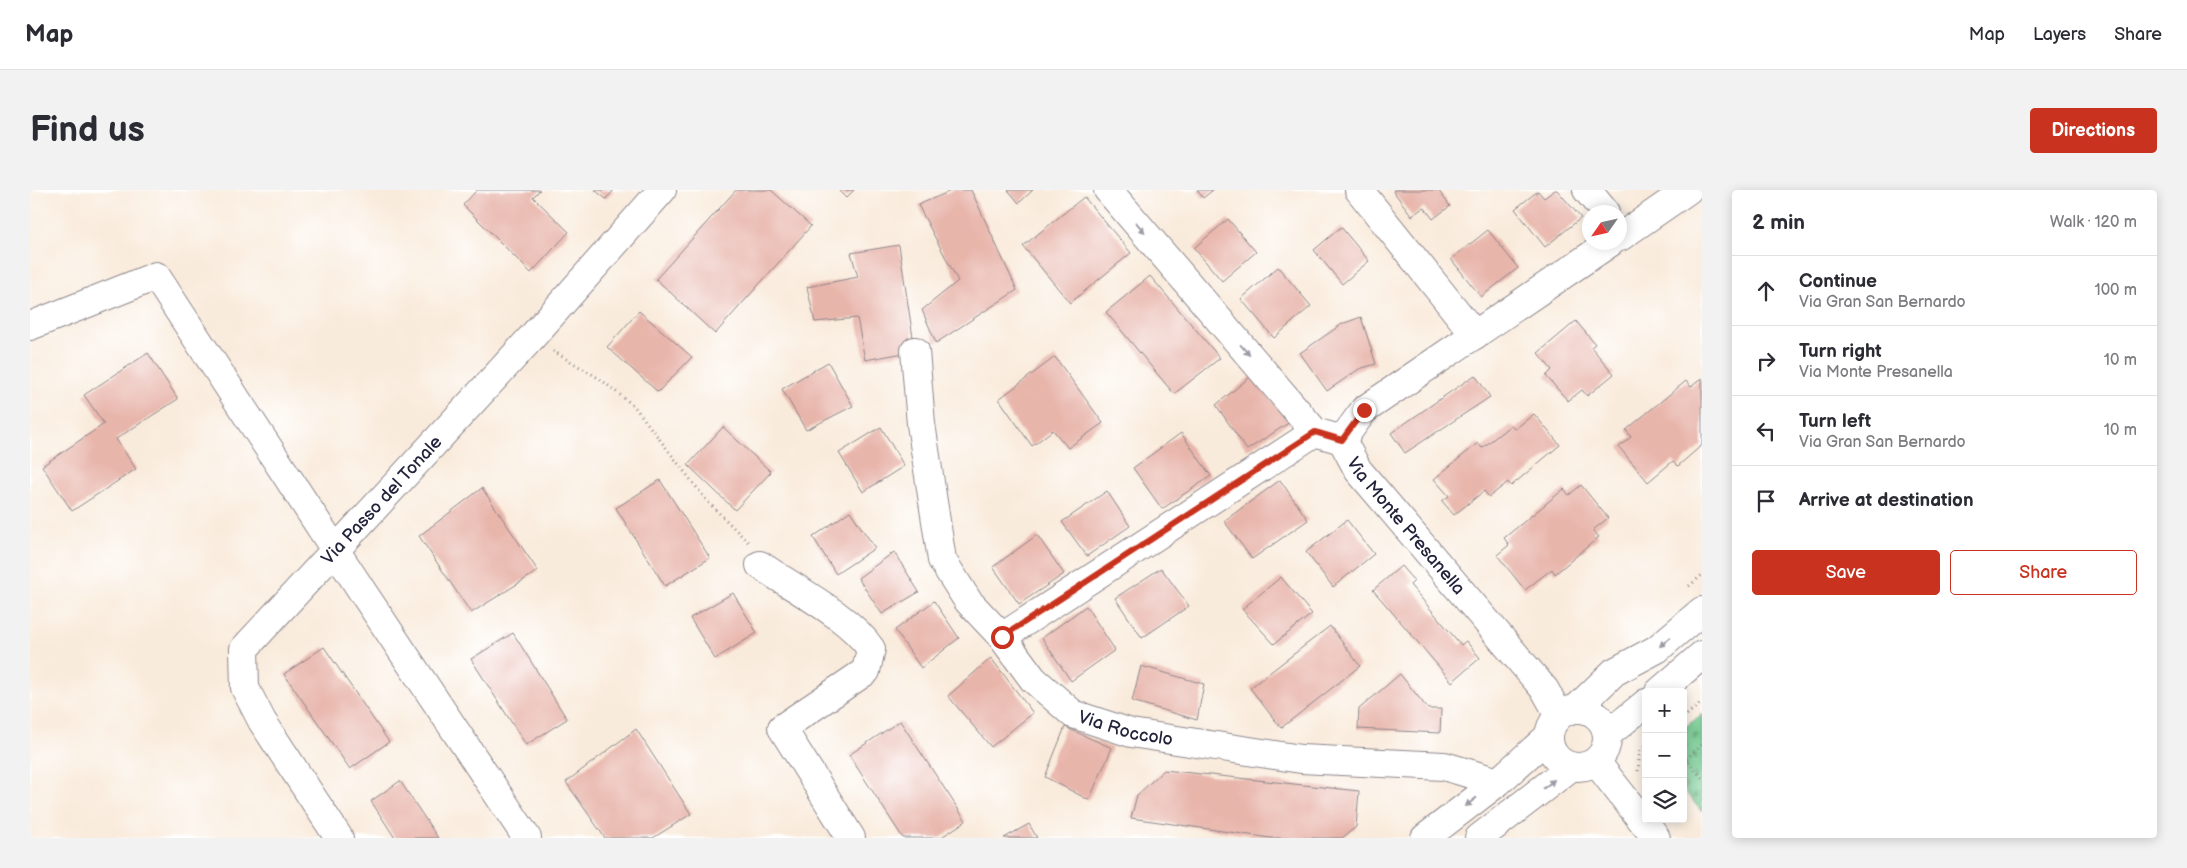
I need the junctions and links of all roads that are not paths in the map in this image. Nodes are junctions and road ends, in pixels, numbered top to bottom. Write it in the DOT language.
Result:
graph roads {
  1 [pos="662,190"];
  2 [pos="1108,190"];
  3 [pos="1359,190"];
  4 [pos="1587,190"];
  5 [pos="1688,190"];
  6 [pos="1599,205"];
  7 [pos="1627,230"];
  8 [pos="1598,250"];
  9 [pos="30,326"];
  10 [pos="1475,335"];
  11 [pos="915,351"];
  12 [pos="1315,432"];
  13 [pos="1342,440"];
  14 [pos="335,548"];
  15 [pos="760,565"];
  16 [pos="1702,610"];
  17 [pos="1002,637"];
  18 [pos="1702,656"];
  19 [pos="1664,688"];
  20 [pos="1642,706"];
  21 [pos="1562,720"];
  22 [pos="1608,734"];
  23 [pos="1583,764"];
  24 [pos="1498,782"];
  25 [pos="339,838"];
  26 [pos="527,838"];
  27 [pos="850,838"];
  28 [pos="1425,838"];
  29 [pos="1479,838"];
  30 [pos="1656,838"];
  1 -- 14 [label="street, Via Passo del Tonale"];
  2 -- 12 [label="street, one-way"];
  3 -- 10 [label="street"];
  4 -- 6 [label="street"];
  5 -- 7 [label="street"];
  8 -- 10 [label="street"];
  9 -- 14 [label="street"];
  10 -- 13 [label="street"];
  11 -- 17 [label="street, Via Roccolo"];
  12 -- 13 [label="street, Via Monte Presanella"];
  12 -- 17 [label="street"];
  13 -- 21 [label="street, Via Monte Presanella"];
  14 -- 25 [label="street, Via Passo del Tonale"];
  14 -- 26 [label="street"];
  15 -- 27 [label="street"];
  16 -- 21 [label="street, one-way"];
  17 -- 24 [label="street, Via Roccolo"];
  18 -- 19 [label="street"];
  20 -- 22 [label="street"];
  21 -- 22 [label="street"];
  21 -- 23 [label="street"];
  21 -- 24 [label="street"];
  22 -- 23 [label="street"];
  29 -- 23 [label="street, one-way"];
  23 -- 30 [label="street"];
  24 -- 28 [label="street, one-way"];
}
